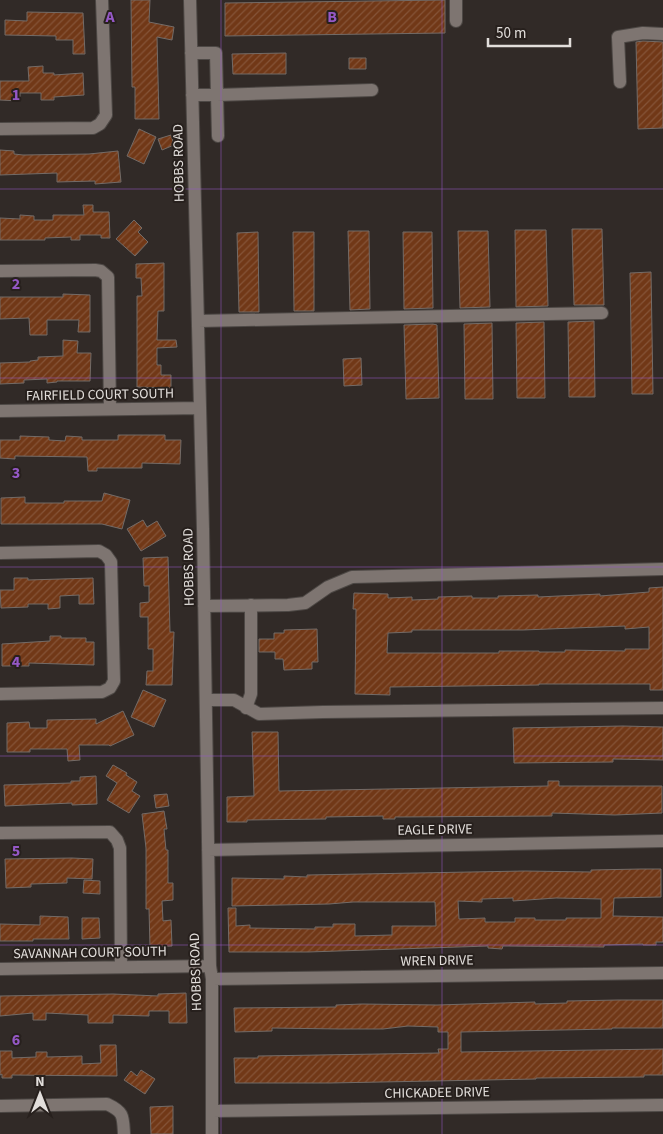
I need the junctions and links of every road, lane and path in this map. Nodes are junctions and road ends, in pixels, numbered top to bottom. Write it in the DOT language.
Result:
graph roads {
  1 [pos="102,0"];
  2 [pos="190,0"];
  3 [pos="456,0"];
  4 [pos="456,21"];
  5 [pos="663,34"];
  6 [pos="191,53"];
  7 [pos="620,82"];
  8 [pos="372,90"];
  9 [pos="192,95"];
  10 [pos="216,95"];
  11 [pos="0,129"];
  12 [pos="218,136"];
  13 [pos="0,270"];
  14 [pos="602,313"];
  15 [pos="198,321"];
  16 [pos="200,408"];
  17 [pos="110,409"];
  18 [pos="0,411"];
  19 [pos="0,553"];
  20 [pos="663,570"];
  21 [pos="251,605"];
  22 [pos="204,606"];
  23 [pos="0,694"];
  24 [pos="206,700"];
  25 [pos="246,708"];
  26 [pos="663,708"];
  27 [pos="0,833"];
  28 [pos="663,841"];
  29 [pos="208,850"];
  30 [pos="121,966"];
  31 [pos="0,969"];
  32 [pos="211,973"];
  33 [pos="663,973"];
  34 [pos="663,1105"];
  35 [pos="0,1106"];
  36 [pos="212,1111"];
  37 [pos="124,1134"];
  38 [pos="212,1134"];
  1 -- 11 [label="street"];
  2 -- 6 [label="street, HOBBS ROAD"];
  3 -- 4 [label="street"];
  5 -- 7 [label="street"];
  6 -- 9 [label="street, HOBBS ROAD"];
  6 -- 10 [label="street"];
  8 -- 10 [label="street"];
  9 -- 10 [label="street"];
  9 -- 15 [label="street, HOBBS ROAD"];
  10 -- 12 [label="street"];
  13 -- 17 [label="street"];
  14 -- 15 [label="street"];
  15 -- 16 [label="street, HOBBS ROAD"];
  16 -- 17 [label="street, FAIRFIELD COURT SOUTH"];
  16 -- 22 [label="street, HOBBS ROAD"];
  17 -- 18 [label="street, FAIRFIELD COURT SOUTH"];
  19 -- 23 [label="street"];
  20 -- 21 [label="street"];
  21 -- 22 [label="street"];
  21 -- 25 [label="street"];
  22 -- 24 [label="street, HOBBS ROAD"];
  24 -- 25 [label="street"];
  24 -- 29 [label="street, HOBBS ROAD"];
  25 -- 26 [label="street"];
  27 -- 30 [label="street"];
  28 -- 29 [label="street, EAGLE DRIVE"];
  29 -- 32 [label="street, HOBBS ROAD"];
  30 -- 31 [label="street, SAVANNAH COURT SOUTH"];
  30 -- 32 [label="street, SAVANNAH COURT SOUTH"];
  32 -- 33 [label="street, WREN DRIVE"];
  32 -- 36 [label="street, HOBBS ROAD"];
  34 -- 36 [label="street, CHICKADEE DRIVE"];
  35 -- 37 [label="street"];
  36 -- 38 [label="street, HOBBS ROAD"];
}
